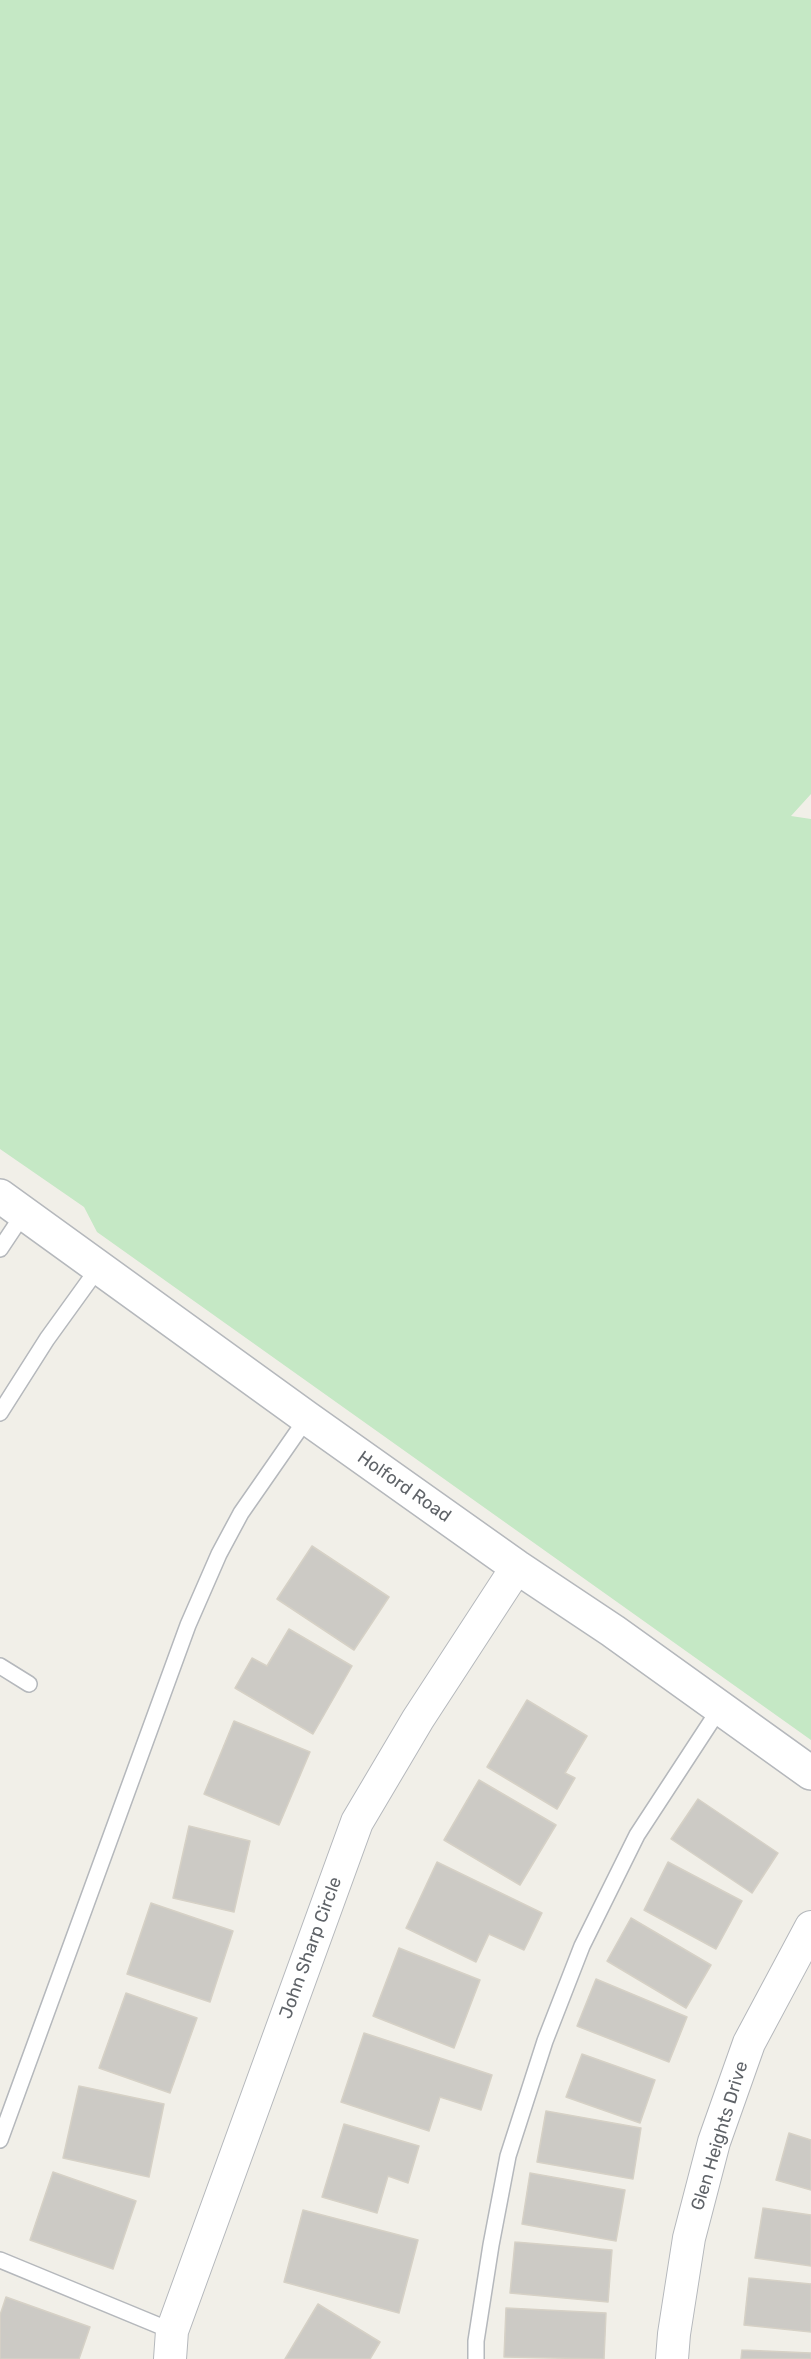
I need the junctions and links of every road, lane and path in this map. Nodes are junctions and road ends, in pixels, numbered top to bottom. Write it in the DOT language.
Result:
graph roads {
  1 [pos="12,1205"];
  2 [pos="0,1249"];
  3 [pos="99,1268"];
  4 [pos="0,1413"];
  5 [pos="307,1418"];
  6 [pos="517,1567"];
  7 [pos="0,1666"];
  8 [pos="29,1684"];
  9 [pos="720,1708"];
  10 [pos="811,1773"];
  11 [pos="811,1927"];
  12 [pos="0,2140"];
  13 [pos="0,2260"];
  14 [pos="171,2345"];
  15 [pos="476,2359"];
  16 [pos="672,2359"];
  1 -- 2 [label="lane"];
  1 -- 3 [label="street, Holford Road"];
  3 -- 4 [label="lane"];
  3 -- 5 [label="street, Holford Road"];
  5 -- 6 [label="street, Holford Road"];
  5 -- 12 [label="lane"];
  6 -- 9 [label="street, Holford Road"];
  6 -- 14 [label="street, John Sharp Circle"];
  7 -- 8 [label="lane"];
  9 -- 10 [label="street, Holford Road"];
  9 -- 15 [label="lane"];
  11 -- 16 [label="street, Glen Heights Drive"];
  13 -- 14 [label="lane"];
}
